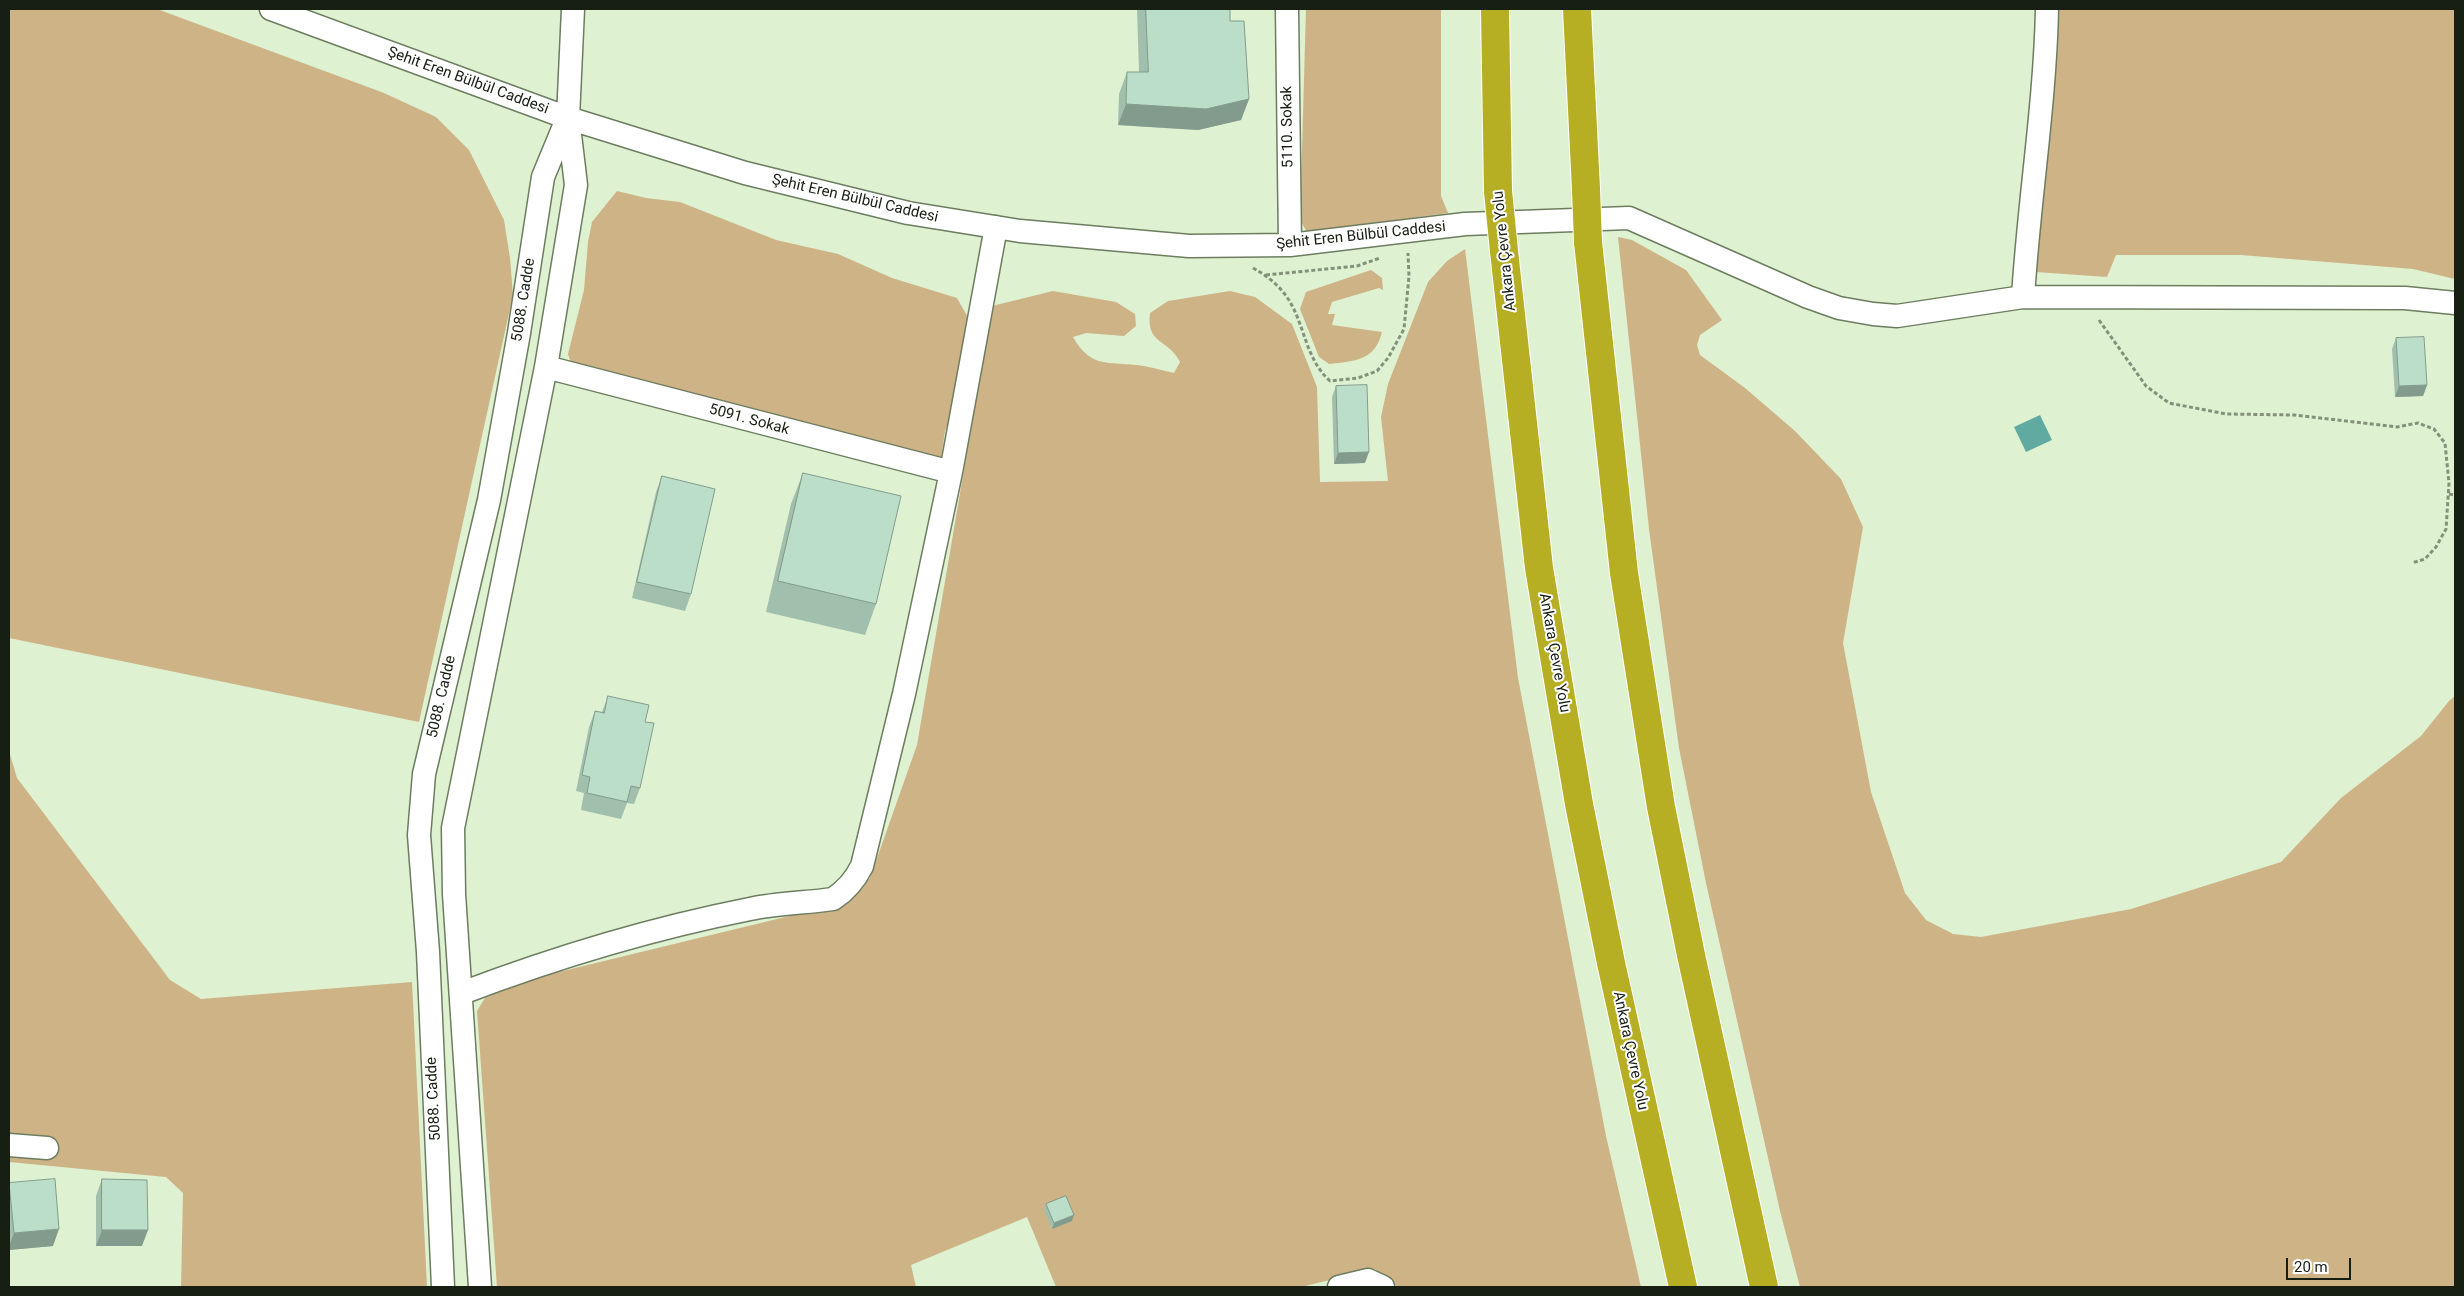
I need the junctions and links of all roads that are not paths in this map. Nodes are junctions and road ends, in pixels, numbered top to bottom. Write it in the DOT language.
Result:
graph roads {
  1 [pos="271,9"];
  2 [pos="573,9"];
  3 [pos="1286,9"];
  4 [pos="1495,9"];
  5 [pos="1577,9"];
  6 [pos="2047,9"];
  7 [pos="568,118"];
  8 [pos="996,227"];
  9 [pos="1290,245"];
  10 [pos="2023,296"];
  11 [pos="2455,303"];
  12 [pos="546,367"];
  13 [pos="951,472"];
  14 [pos="462,993"];
  15 [pos="9,1145"];
  16 [pos="47,1148"];
  17 [pos="1380,1286"];
  18 [pos="443,1287"];
  19 [pos="480,1287"];
  20 [pos="1339,1287"];
  21 [pos="1682,1287"];
  22 [pos="1764,1287"];
  1 -- 7 [label="street, Şehit Eren Bülbül Caddesi"];
  2 -- 7 [label="street, 5088. Cadde"];
  3 -- 9 [label="street, 5110. Sokak"];
  4 -- 21 [label="highway, Ankara Çevre Yolu, bridge"];
  5 -- 22 [label="highway, bridge"];
  6 -- 10 [label="street"];
  7 -- 8 [label="street, Şehit Eren Bülbül Caddesi"];
  7 -- 12 [label="street, 5088. Cadde"];
  7 -- 18 [label="street, 5088. Cadde"];
  8 -- 9 [label="street, Şehit Eren Bülbül Caddesi"];
  8 -- 13 [label="street"];
  9 -- 10 [label="street, Şehit Eren Bülbül Caddesi"];
  10 -- 11 [label="street, Şehit Eren Bülbül Caddesi"];
  12 -- 13 [label="street, 5091. Sokak"];
  12 -- 14 [label="street, 5088. Cadde"];
  13 -- 14 [label="street"];
  14 -- 19 [label="street, 5088. Cadde"];
  15 -- 16 [label="street"];
  17 -- 20 [label="street"];
}
